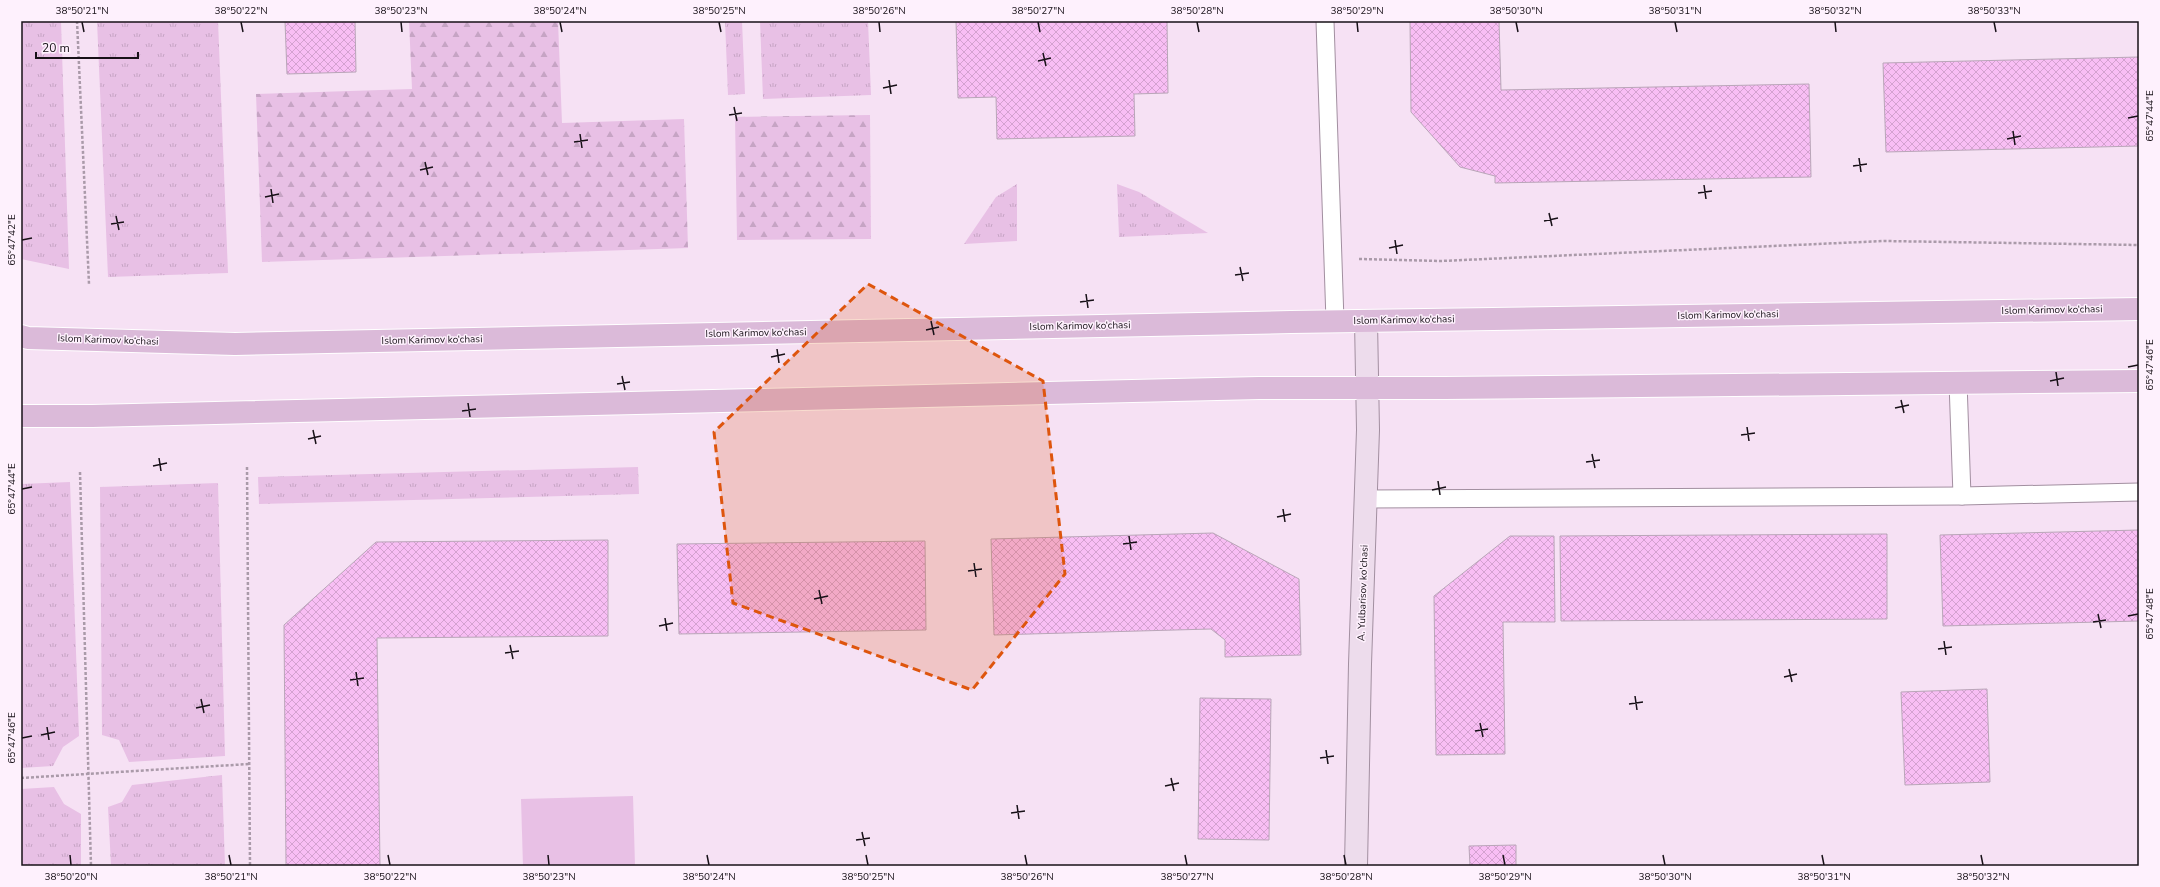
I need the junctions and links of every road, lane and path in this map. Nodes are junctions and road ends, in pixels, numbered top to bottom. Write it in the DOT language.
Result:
graph roads {
  1 [pos="77,21"];
  2 [pos="1325,21"];
  3 [pos="2139,245"];
  4 [pos="1351,259"];
  5 [pos="89,284"];
  6 [pos="2139,309"];
  7 [pos="1335,321"];
  8 [pos="1366,321"];
  9 [pos="21,336"];
  10 [pos="2139,381"];
  11 [pos="1958,382"];
  12 [pos="1368,388"];
  13 [pos="21,416"];
  14 [pos="247,467"];
  15 [pos="80,472"];
  16 [pos="2139,492"];
  17 [pos="1962,496"];
  18 [pos="1367,499"];
  19 [pos="249,764"];
  20 [pos="89,774"];
  21 [pos="21,778"];
  22 [pos="91,866"];
  23 [pos="250,866"];
  24 [pos="1356,866"];
  1 -- 5 [label="path"];
  2 -- 7 [label="lane"];
  3 -- 4 [label="path"];
  6 -- 8 [label="main road, Islom Karimov ko‘chasi"];
  7 -- 8 [label="main road, Islom Karimov ko‘chasi"];
  7 -- 9 [label="main road, Islom Karimov ko‘chasi"];
  8 -- 12 [label="street, A. Yulbarisov ko'chasi"];
  10 -- 11 [label="main road"];
  11 -- 12 [label="main road"];
  11 -- 17 [label="lane"];
  12 -- 13 [label="main road"];
  12 -- 18 [label="street, A. Yulbarisov ko'chasi"];
  14 -- 19 [label="path"];
  15 -- 20 [label="path"];
  16 -- 17 [label="lane"];
  17 -- 18 [label="lane"];
  18 -- 24 [label="street, A. Yulbarisov ko'chasi"];
  19 -- 20 [label="path"];
  19 -- 23 [label="path"];
  20 -- 21 [label="path"];
  20 -- 22 [label="path"];
}
